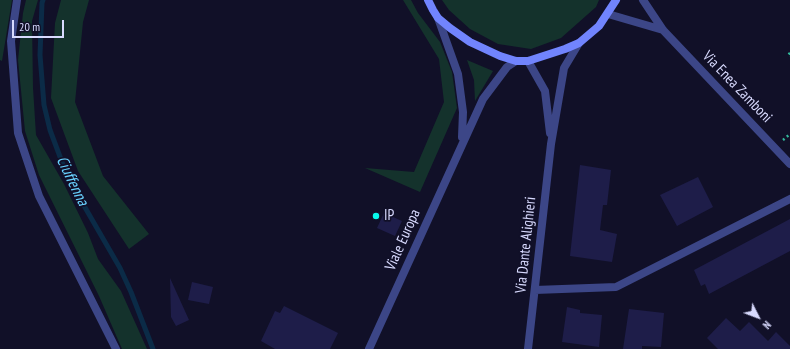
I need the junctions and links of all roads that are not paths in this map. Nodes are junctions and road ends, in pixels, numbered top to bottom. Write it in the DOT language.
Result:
graph roads {
  1 [pos="17,0"];
  2 [pos="428,0"];
  3 [pos="616,0"];
  4 [pos="643,0"];
  5 [pos="608,14"];
  6 [pos="438,18"];
  7 [pos="663,30"];
  8 [pos="579,43"];
  9 [pos="516,60"];
  10 [pos="528,61"];
  11 [pos="462,142"];
  12 [pos="551,144"];
  13 [pos="790,164"];
  14 [pos="790,199"];
  15 [pos="535,290"];
  16 [pos="116,349"];
  17 [pos="369,349"];
  18 [pos="528,349"];
  1 -- 16 [label="street"];
  2 -- 6 [label="main road"];
  3 -- 5 [label="main road"];
  4 -- 7 [label="street, Via Enea Zamboni"];
  5 -- 7 [label="street"];
  5 -- 8 [label="main road"];
  6 -- 9 [label="main road"];
  6 -- 11 [label="street, Viale Europa"];
  7 -- 13 [label="street, Via Enea Zamboni"];
  8 -- 10 [label="main road"];
  8 -- 12 [label="street, Via Dante Alighieri"];
  9 -- 10 [label="main road"];
  9 -- 11 [label="street, Viale Europa"];
  10 -- 12 [label="street, Via Dante Alighieri"];
  11 -- 17 [label="street, Viale Europa"];
  12 -- 15 [label="street, Via Dante Alighieri"];
  14 -- 15 [label="street"];
  15 -- 18 [label="street, Via Dante Alighieri"];
}
